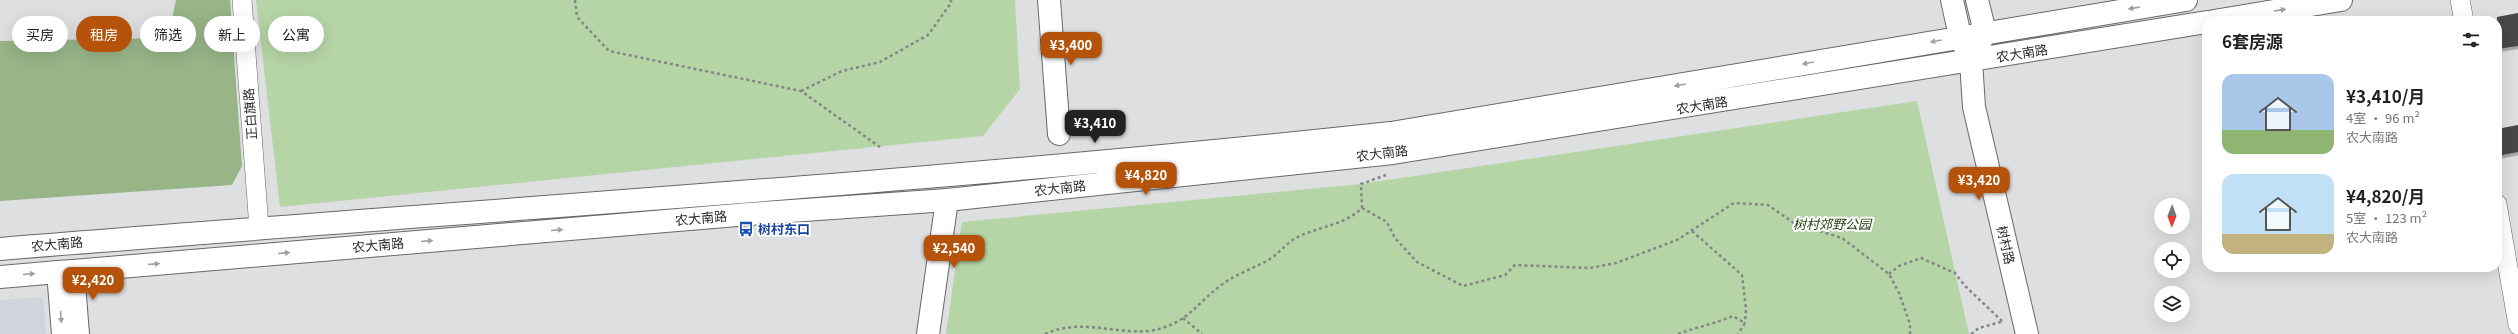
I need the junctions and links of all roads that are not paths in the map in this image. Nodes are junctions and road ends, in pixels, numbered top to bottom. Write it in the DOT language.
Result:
graph roads {
  1 [pos="242,0"];
  2 [pos="1049,0"];
  3 [pos="1952,0"];
  4 [pos="1977,0"];
  5 [pos="2186,0"];
  6 [pos="2341,0"];
  7 [pos="2460,0"];
  8 [pos="2244,16"];
  9 [pos="2463,16"];
  10 [pos="2202,23"];
  11 [pos="1985,32"];
  12 [pos="1960,36"];
  13 [pos="1971,61"];
  14 [pos="1059,134"];
  15 [pos="947,200"];
  16 [pos="259,228"];
  17 [pos="2502,233"];
  18 [pos="0,249"];
  19 [pos="66,272"];
  20 [pos="0,277"];
  21 [pos="2518,325"];
  22 [pos="2026,328"];
  23 [pos="63,334"];
  24 [pos="78,334"];
  25 [pos="928,334"];
  1 -- 16 [label="street, 正白旗路"];
  2 -- 14 [label="main road"];
  3 -- 12 [label="main road, 树村路"];
  4 -- 11 [label="main road"];
  5 -- 11 [label="main road, 农大南路, one-way"];
  8 -- 6 [label="main road, one-way"];
  7 -- 9 [label="street"];
  10 -- 13 [label="main road, 农大南路"];
  11 -- 12 [label="main road, 农大南路"];
  11 -- 13 [label="main road, 树村路"];
  12 -- 13 [label="main road, 树村路"];
  12 -- 16 [label="main road, 农大南路, one-way"];
  13 -- 15 [label="main road, 农大南路"];
  13 -- 22 [label="main road, 树村路"];
  19 -- 15 [label="main road, 农大南路, one-way"];
  15 -- 25 [label="main road"];
  16 -- 18 [label="main road, 农大南路"];
  17 -- 21 [label="street"];
  20 -- 19 [label="main road, 农大南路, one-way"];
  19 -- 23 [label="main road, one-way"];
  19 -- 24 [label="main road"];
}
